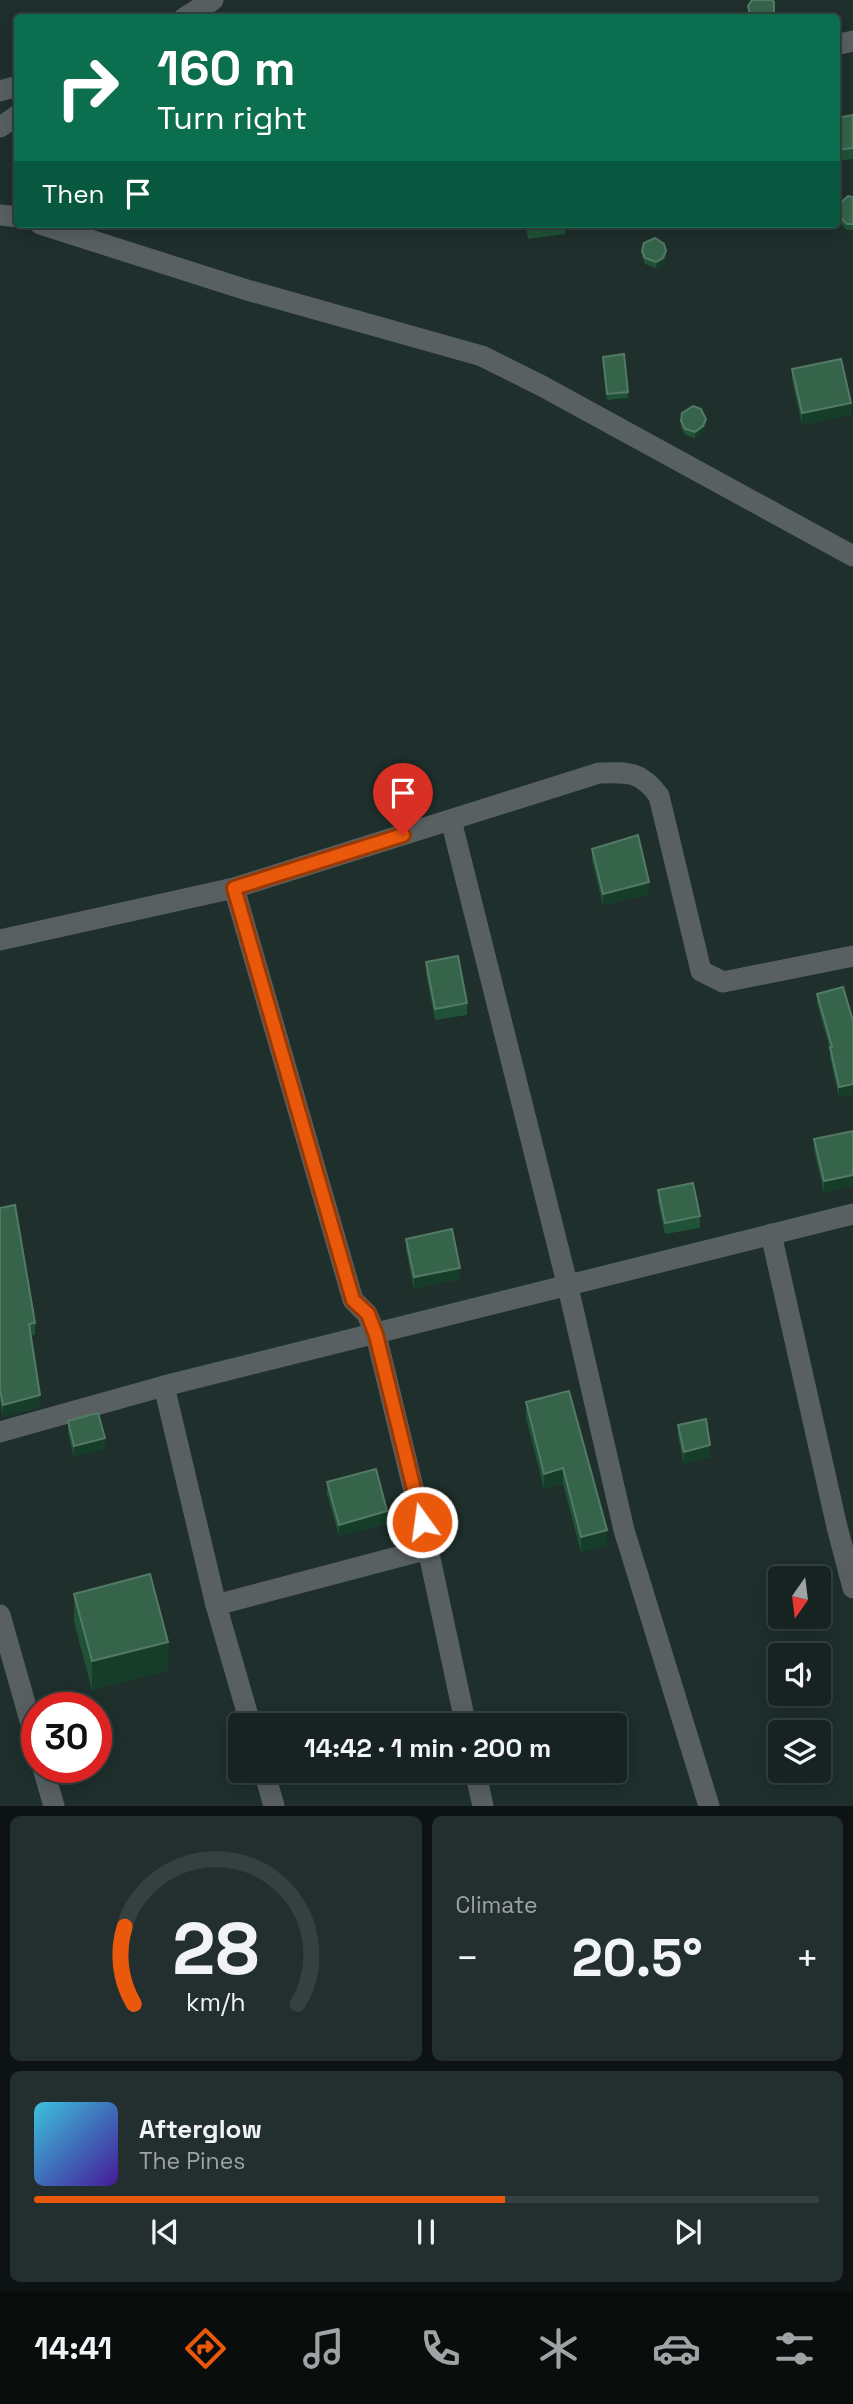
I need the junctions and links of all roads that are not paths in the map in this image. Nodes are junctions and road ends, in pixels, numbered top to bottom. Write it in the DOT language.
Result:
graph roads {
  1 [pos="214,0"];
  2 [pos="191,14"];
  3 [pos="53,228"];
  4 [pos="853,556"];
  5 [pos="451,820"];
  6 [pos="234,888"];
  7 [pos="0,940"];
  8 [pos="853,956"];
  9 [pos="853,1214"];
  10 [pos="771,1234"];
  11 [pos="568,1287"];
  12 [pos="376,1335"];
  13 [pos="164,1386"];
  14 [pos="0,1432"];
  15 [pos="428,1549"];
  16 [pos="853,1588"];
  17 [pos="216,1605"];
  18 [pos="0,1615"];
  19 [pos="22,1692"];
  20 [pos="247,1713"];
  21 [pos="463,1713"];
  22 [pos="47,1783"];
  23 [pos="268,1783"];
  24 [pos="477,1783"];
  25 [pos="54,1805"];
  26 [pos="274,1805"];
  27 [pos="482,1805"];
  28 [pos="709,1805"];
  1 -- 2 [label="street"];
  3 -- 4 [label="street"];
  5 -- 6 [label="street"];
  5 -- 8 [label="street"];
  5 -- 11 [label="street"];
  6 -- 7 [label="street"];
  6 -- 12 [label="street"];
  9 -- 10 [label="street"];
  10 -- 11 [label="street"];
  10 -- 16 [label="street"];
  11 -- 12 [label="street"];
  11 -- 28 [label="street"];
  12 -- 13 [label="street"];
  12 -- 15 [label="street"];
  13 -- 14 [label="street"];
  13 -- 17 [label="street"];
  15 -- 17 [label="street"];
  15 -- 21 [label="street"];
  17 -- 20 [label="street"];
  18 -- 19 [label="street"];
  22 -- 25 [label="street"];
  23 -- 26 [label="street"];
  24 -- 27 [label="street"];
}
